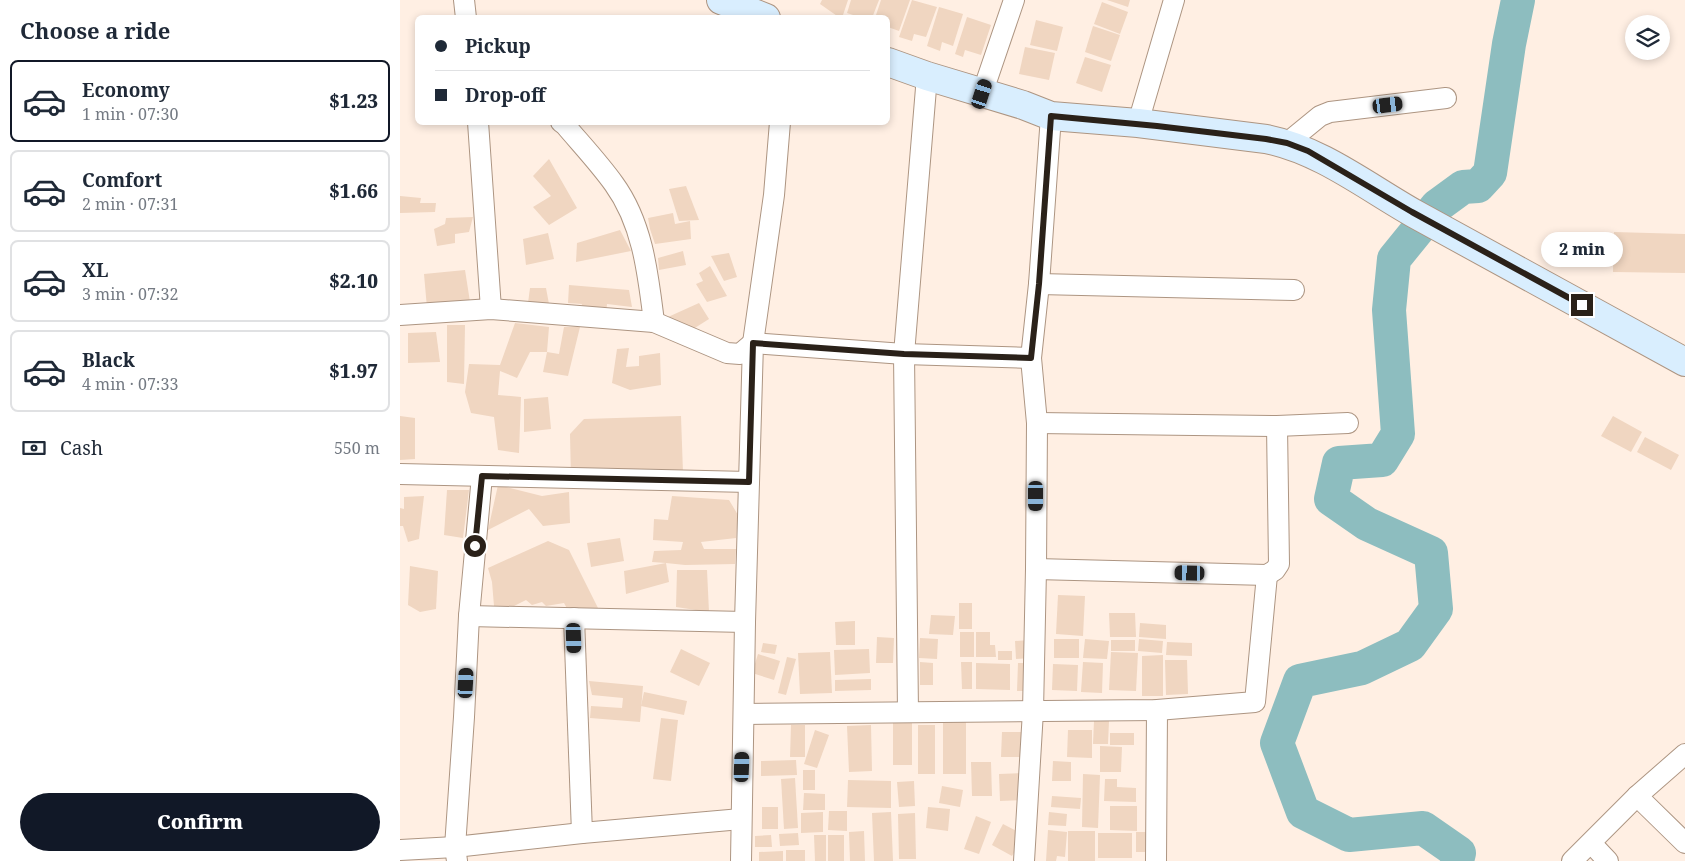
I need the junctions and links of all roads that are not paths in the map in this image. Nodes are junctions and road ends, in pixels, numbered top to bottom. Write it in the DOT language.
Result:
graph roads {
  1 [pos="464,0"];
  2 [pos="721,0"];
  3 [pos="1014,0"];
  4 [pos="1174,0"];
  5 [pos="466,15"];
  6 [pos="758,15"];
  7 [pos="890,63"];
  8 [pos="927,76"];
  9 [pos="982,94"];
  10 [pos="1446,98"];
  11 [pos="1051,116"];
  12 [pos="1138,124"];
  13 [pos="481,125"];
  14 [pos="565,125"];
  15 [pos="780,125"];
  16 [pos="1287,143"];
  17 [pos="1039,284"];
  18 [pos="1294,290"];
  19 [pos="491,309"];
  20 [pos="400,314"];
  21 [pos="654,322"];
  22 [pos="753,343"];
  23 [pos="904,354"];
  24 [pos="1031,358"];
  25 [pos="1685,362"];
  26 [pos="1348,423"];
  27 [pos="1036,424"];
  28 [pos="1277,426"];
  29 [pos="400,474"];
  30 [pos="482,476"];
  31 [pos="749,482"];
  32 [pos="1036,569"];
  33 [pos="1267,575"];
  34 [pos="469,616"];
  35 [pos="574,618"];
  36 [pos="745,622"];
  37 [pos="1157,710"];
  38 [pos="1033,711"];
  39 [pos="908,712"];
  40 [pos="744,714"];
  41 [pos="1685,754"];
  42 [pos="1637,796"];
  43 [pos="741,819"];
  44 [pos="582,833"];
  45 [pos="1591,843"];
  46 [pos="1685,843"];
  47 [pos="400,850"];
  48 [pos="456,854"];
  49 [pos="741,861"];
  50 [pos="1024,861"];
  51 [pos="1156,861"];
  52 [pos="1572,861"];
  53 [pos="1608,861"];
  1 -- 5 [label="street"];
  2 -- 6 [label="street"];
  3 -- 9 [label="street"];
  4 -- 12 [label="street"];
  7 -- 8 [label="street"];
  8 -- 9 [label="street"];
  8 -- 23 [label="street"];
  9 -- 11 [label="street"];
  10 -- 16 [label="street"];
  11 -- 12 [label="street"];
  11 -- 17 [label="street"];
  12 -- 16 [label="street"];
  13 -- 19 [label="street"];
  14 -- 21 [label="street"];
  15 -- 22 [label="street"];
  16 -- 25 [label="street"];
  17 -- 18 [label="street"];
  17 -- 24 [label="street"];
  19 -- 20 [label="street"];
  19 -- 21 [label="street"];
  21 -- 22 [label="street"];
  22 -- 23 [label="street"];
  22 -- 31 [label="street"];
  23 -- 24 [label="street"];
  23 -- 39 [label="street"];
  24 -- 27 [label="street"];
  26 -- 28 [label="street"];
  27 -- 28 [label="street"];
  27 -- 32 [label="street"];
  28 -- 33 [label="street"];
  29 -- 30 [label="street"];
  30 -- 31 [label="street"];
  30 -- 34 [label="street"];
  31 -- 36 [label="street"];
  32 -- 33 [label="street"];
  32 -- 38 [label="street"];
  33 -- 37 [label="street"];
  34 -- 35 [label="street"];
  34 -- 48 [label="street"];
  35 -- 36 [label="street"];
  35 -- 44 [label="street"];
  36 -- 40 [label="street"];
  37 -- 38 [label="street"];
  37 -- 51 [label="street"];
  38 -- 39 [label="street"];
  38 -- 50 [label="street"];
  39 -- 40 [label="street"];
  40 -- 43 [label="street"];
  41 -- 42 [label="street"];
  42 -- 45 [label="street"];
  42 -- 46 [label="street"];
  43 -- 44 [label="street"];
  43 -- 49 [label="street"];
  44 -- 48 [label="street"];
  45 -- 52 [label="street"];
  45 -- 53 [label="street"];
  47 -- 48 [label="street"];
}
